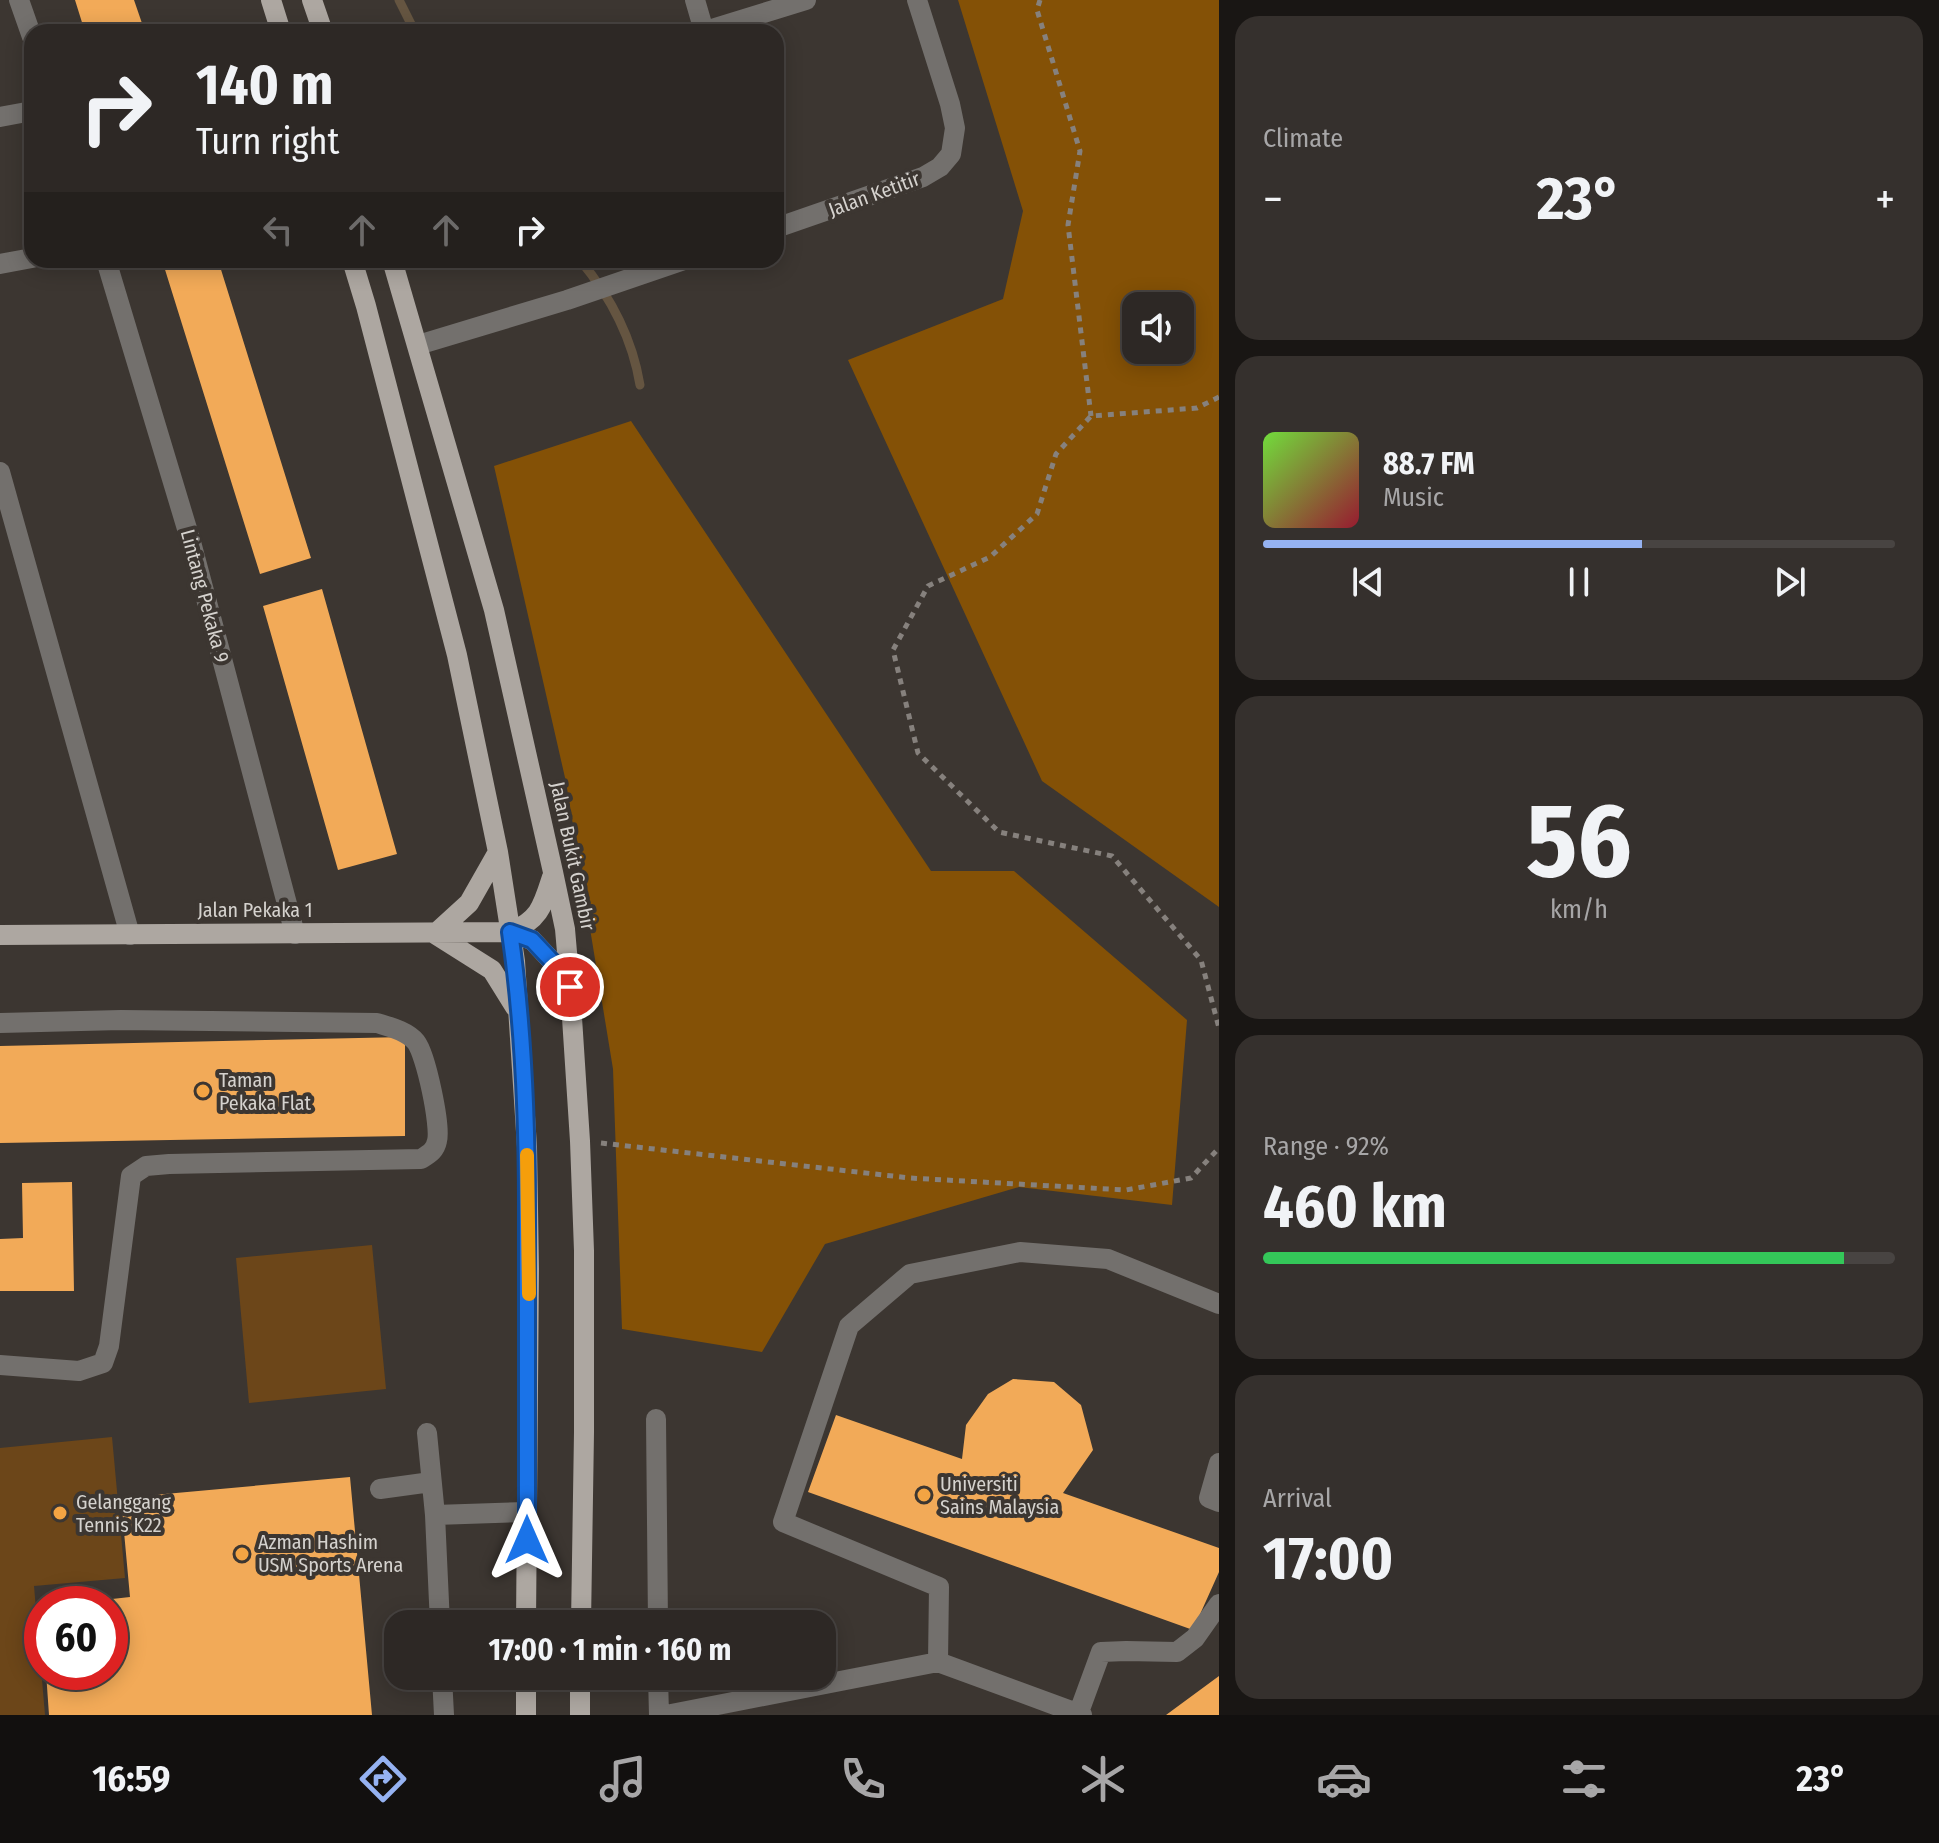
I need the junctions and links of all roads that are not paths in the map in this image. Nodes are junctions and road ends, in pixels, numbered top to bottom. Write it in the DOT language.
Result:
graph roads {
  1 [pos="19,0"];
  2 [pos="271,0"];
  3 [pos="312,0"];
  4 [pos="695,0"];
  5 [pos="806,0"];
  6 [pos="917,0"];
  7 [pos="27,24"];
  8 [pos="278,24"];
  9 [pos="320,24"];
  10 [pos="701,24"];
  11 [pos="729,24"];
  12 [pos="24,112"];
  13 [pos="0,117"];
  14 [pos="784,225"];
  15 [pos="24,260"];
  16 [pos="0,264"];
  17 [pos="108,268"];
  18 [pos="354,268"];
  19 [pos="394,268"];
  20 [pos="660,268"];
  21 [pos="418,345"];
  22 [pos="0,472"];
  23 [pos="498,852"];
  24 [pos="553,872"];
  25 [pos="510,932"];
  26 [pos="295,934"];
  27 [pos="435,934"];
  28 [pos="0,935"];
  29 [pos="130,935"];
  30 [pos="570,987"];
  31 [pos="519,1014"];
  32 [pos="0,1023"];
  33 [pos="1219,1304"];
  34 [pos="0,1365"];
  35 [pos="656,1419"];
  36 [pos="427,1433"];
  37 [pos="1219,1463"];
  38 [pos="431,1482"];
  39 [pos="380,1489"];
  40 [pos="1219,1502"];
  41 [pos="527,1512"];
  42 [pos="435,1515"];
  43 [pos="1219,1604"];
  44 [pos="439,1610"];
  45 [pos="526,1610"];
  46 [pos="581,1610"];
  47 [pos="658,1610"];
  48 [pos="938,1662"];
  49 [pos="443,1690"];
  50 [pos="526,1690"];
  51 [pos="580,1690"];
  52 [pos="658,1690"];
  53 [pos="1080,1714"];
  54 [pos="444,1715"];
  55 [pos="526,1715"];
  56 [pos="580,1715"];
  57 [pos="659,1715"];
  58 [pos="666,1715"];
  1 -- 7 [label="street"];
  2 -- 8 [label="main road"];
  3 -- 9 [label="main road"];
  4 -- 10 [label="street"];
  5 -- 11 [label="street"];
  6 -- 14 [label="street, Jalan Ketitir"];
  12 -- 13 [label="street"];
  15 -- 16 [label="street"];
  17 -- 26 [label="street, Lintang Pekaka 9"];
  18 -- 23 [label="main road"];
  19 -- 21 [label="main road, Jalan Bukit Gambir"];
  20 -- 21 [label="street"];
  21 -- 24 [label="main road, Jalan Bukit Gambir"];
  22 -- 29 [label="street"];
  23 -- 25 [label="main road"];
  23 -- 27 [label="main road"];
  24 -- 25 [label="main road"];
  24 -- 30 [label="main road, Jalan Bukit Gambir"];
  25 -- 27 [label="main road, Jalan Pekaka 1"];
  25 -- 30 [label="main road"];
  25 -- 31 [label="main road"];
  26 -- 27 [label="main road, Jalan Pekaka 1"];
  26 -- 29 [label="main road, Jalan Pekaka 1"];
  27 -- 31 [label="main road"];
  28 -- 29 [label="main road, Jalan Pekaka 1"];
  30 -- 46 [label="main road, Jalan Bukit Gambir"];
  31 -- 41 [label="main road"];
  32 -- 34 [label="street"];
  33 -- 48 [label="street"];
  35 -- 47 [label="street"];
  36 -- 38 [label="street"];
  37 -- 40 [label="street"];
  38 -- 39 [label="street"];
  38 -- 42 [label="street"];
  41 -- 42 [label="street"];
  41 -- 45 [label="main road"];
  42 -- 44 [label="street"];
  43 -- 53 [label="street"];
  48 -- 53 [label="street"];
  48 -- 58 [label="street"];
  49 -- 54 [label="street"];
  50 -- 55 [label="main road"];
  51 -- 56 [label="main road"];
  52 -- 57 [label="street"];
}
